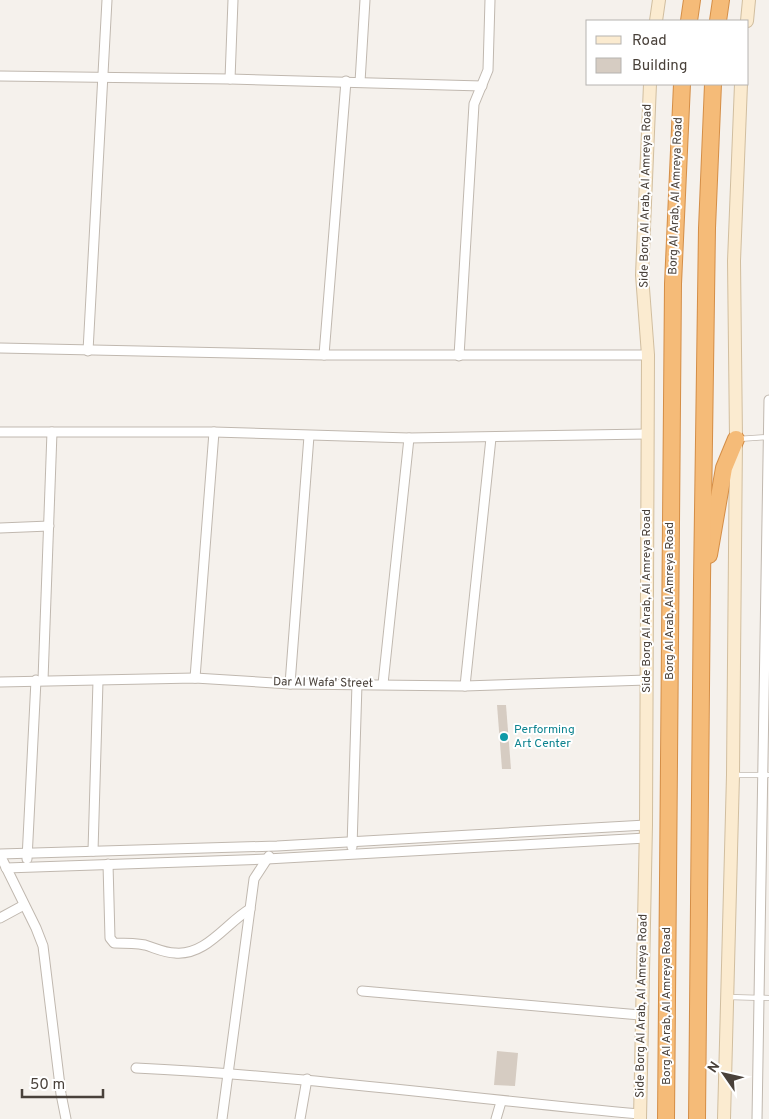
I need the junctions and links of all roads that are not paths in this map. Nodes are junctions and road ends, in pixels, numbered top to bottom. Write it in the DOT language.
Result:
graph roads {
  1 [pos="107,0"];
  2 [pos="233,0"];
  3 [pos="364,0"];
  4 [pos="490,0"];
  5 [pos="658,0"];
  6 [pos="692,0"];
  7 [pos="721,0"];
  8 [pos="749,0"];
  9 [pos="656,20"];
  10 [pos="689,20"];
  11 [pos="718,20"];
  12 [pos="747,20"];
  13 [pos="0,76"];
  14 [pos="102,77"];
  15 [pos="230,79"];
  16 [pos="346,81"];
  17 [pos="360,82"];
  18 [pos="650,85"];
  19 [pos="682,85"];
  20 [pos="713,85"];
  21 [pos="741,85"];
  22 [pos="482,86"];
  23 [pos="0,348"];
  24 [pos="88,351"];
  25 [pos="324,356"];
  26 [pos="459,356"];
  27 [pos="648,356"];
  28 [pos="769,400"];
  29 [pos="0,432"];
  30 [pos="52,432"];
  31 [pos="214,432"];
  32 [pos="647,434"];
  33 [pos="309,436"];
  34 [pos="769,437"];
  35 [pos="409,438"];
  36 [pos="491,438"];
  37 [pos="736,439"];
  38 [pos="48,526"];
  39 [pos="0,528"];
  40 [pos="702,582"];
  41 [pos="195,678"];
  42 [pos="40,680"];
  43 [pos="646,680"];
  44 [pos="98,681"];
  45 [pos="0,682"];
  46 [pos="290,684"];
  47 [pos="357,684"];
  48 [pos="383,684"];
  49 [pos="465,686"];
  50 [pos="733,775"];
  51 [pos="766,775"];
  52 [pos="646,825"];
  53 [pos="546,830"];
  54 [pos="646,838"];
  55 [pos="352,842"];
  56 [pos="548,844"];
  57 [pos="277,846"];
  58 [pos="93,851"];
  59 [pos="27,853"];
  60 [pos="0,854"];
  61 [pos="352,855"];
  62 [pos="267,859"];
  63 [pos="108,864"];
  64 [pos="28,866"];
  65 [pos="6,868"];
  66 [pos="24,904"];
  67 [pos="250,909"];
  68 [pos="0,918"];
  69 [pos="362,991"];
  70 [pos="725,997"];
  71 [pos="759,997"];
  72 [pos="769,998"];
  73 [pos="640,1015"];
  74 [pos="136,1068"];
  75 [pos="227,1072"];
  76 [pos="307,1079"];
  77 [pos="501,1102"];
  78 [pos="640,1117"];
  79 [pos="66,1119"];
  80 [pos="222,1119"];
  81 [pos="300,1119"];
  82 [pos="496,1119"];
  83 [pos="666,1119"];
  84 [pos="697,1119"];
  85 [pos="724,1119"];
  86 [pos="757,1119"];
  1 -- 14 [label="street"];
  2 -- 15 [label="street"];
  3 -- 17 [label="street"];
  4 -- 22 [label="street"];
  5 -- 9 [label="street"];
  6 -- 10 [label="highway"];
  7 -- 11 [label="highway"];
  8 -- 12 [label="street"];
  13 -- 14 [label="street"];
  14 -- 15 [label="street"];
  14 -- 24 [label="street"];
  15 -- 16 [label="street"];
  16 -- 17 [label="street"];
  16 -- 25 [label="street"];
  17 -- 22 [label="street"];
  18 -- 27 [label="street, Side Borg Al Arab, Al Amreya Road"];
  19 -- 83 [label="highway, Borg Al Arab, Al Amreya Road"];
  20 -- 40 [label="highway"];
  21 -- 37 [label="street"];
  22 -- 26 [label="street"];
  23 -- 24 [label="street"];
  24 -- 25 [label="street"];
  25 -- 26 [label="street"];
  26 -- 27 [label="street"];
  27 -- 32 [label="street, Side Borg Al Arab, Al Amreya Road"];
  28 -- 34 [label="street"];
  29 -- 30 [label="street"];
  30 -- 31 [label="street"];
  30 -- 38 [label="street"];
  31 -- 33 [label="street"];
  31 -- 41 [label="street"];
  32 -- 36 [label="street"];
  32 -- 43 [label="street, Side Borg Al Arab, Al Amreya Road"];
  33 -- 35 [label="street"];
  33 -- 46 [label="street"];
  34 -- 37 [label="lane"];
  34 -- 51 [label="street"];
  35 -- 36 [label="street"];
  35 -- 48 [label="street"];
  36 -- 49 [label="street"];
  37 -- 40 [label="highway"];
  37 -- 50 [label="street"];
  38 -- 39 [label="street"];
  38 -- 42 [label="street"];
  40 -- 84 [label="highway"];
  41 -- 44 [label="street, Dar Al Wafa' Street"];
  41 -- 46 [label="street, Dar Al Wafa' Street"];
  42 -- 44 [label="street, Dar Al Wafa' Street"];
  42 -- 45 [label="street, Dar Al Wafa' Street"];
  42 -- 59 [label="street"];
  43 -- 49 [label="street, Dar Al Wafa' Street"];
  43 -- 52 [label="street, Side Borg Al Arab, Al Amreya Road"];
  44 -- 58 [label="street"];
  46 -- 47 [label="street, Dar Al Wafa' Street"];
  47 -- 48 [label="street, Dar Al Wafa' Street"];
  47 -- 55 [label="street"];
  48 -- 49 [label="street, Dar Al Wafa' Street"];
  50 -- 51 [label="lane"];
  50 -- 70 [label="street"];
  51 -- 71 [label="street"];
  52 -- 53 [label="street"];
  52 -- 54 [label="street, Side Borg Al Arab, Al Amreya Road"];
  53 -- 55 [label="street"];
  53 -- 56 [label="street"];
  54 -- 56 [label="street"];
  54 -- 73 [label="street, Side Borg Al Arab, Al Amreya Road"];
  55 -- 57 [label="street"];
  55 -- 61 [label="street"];
  56 -- 61 [label="street"];
  57 -- 58 [label="street"];
  57 -- 62 [label="street"];
  58 -- 59 [label="street"];
  59 -- 60 [label="street"];
  59 -- 64 [label="street"];
  60 -- 65 [label="street"];
  61 -- 62 [label="street"];
  62 -- 63 [label="street"];
  62 -- 67 [label="street"];
  63 -- 64 [label="street"];
  63 -- 67 [label="street"];
  64 -- 65 [label="street"];
  65 -- 66 [label="street"];
  66 -- 68 [label="street"];
  66 -- 79 [label="street"];
  67 -- 75 [label="street"];
  69 -- 73 [label="street"];
  70 -- 71 [label="lane"];
  70 -- 85 [label="street"];
  71 -- 72 [label="lane"];
  71 -- 86 [label="street"];
  73 -- 78 [label="street, Side Borg Al Arab, Al Amreya Road"];
  74 -- 75 [label="street"];
  75 -- 76 [label="street"];
  75 -- 80 [label="street"];
  76 -- 77 [label="street"];
  76 -- 81 [label="street"];
  77 -- 78 [label="street"];
  77 -- 82 [label="street"];
}
